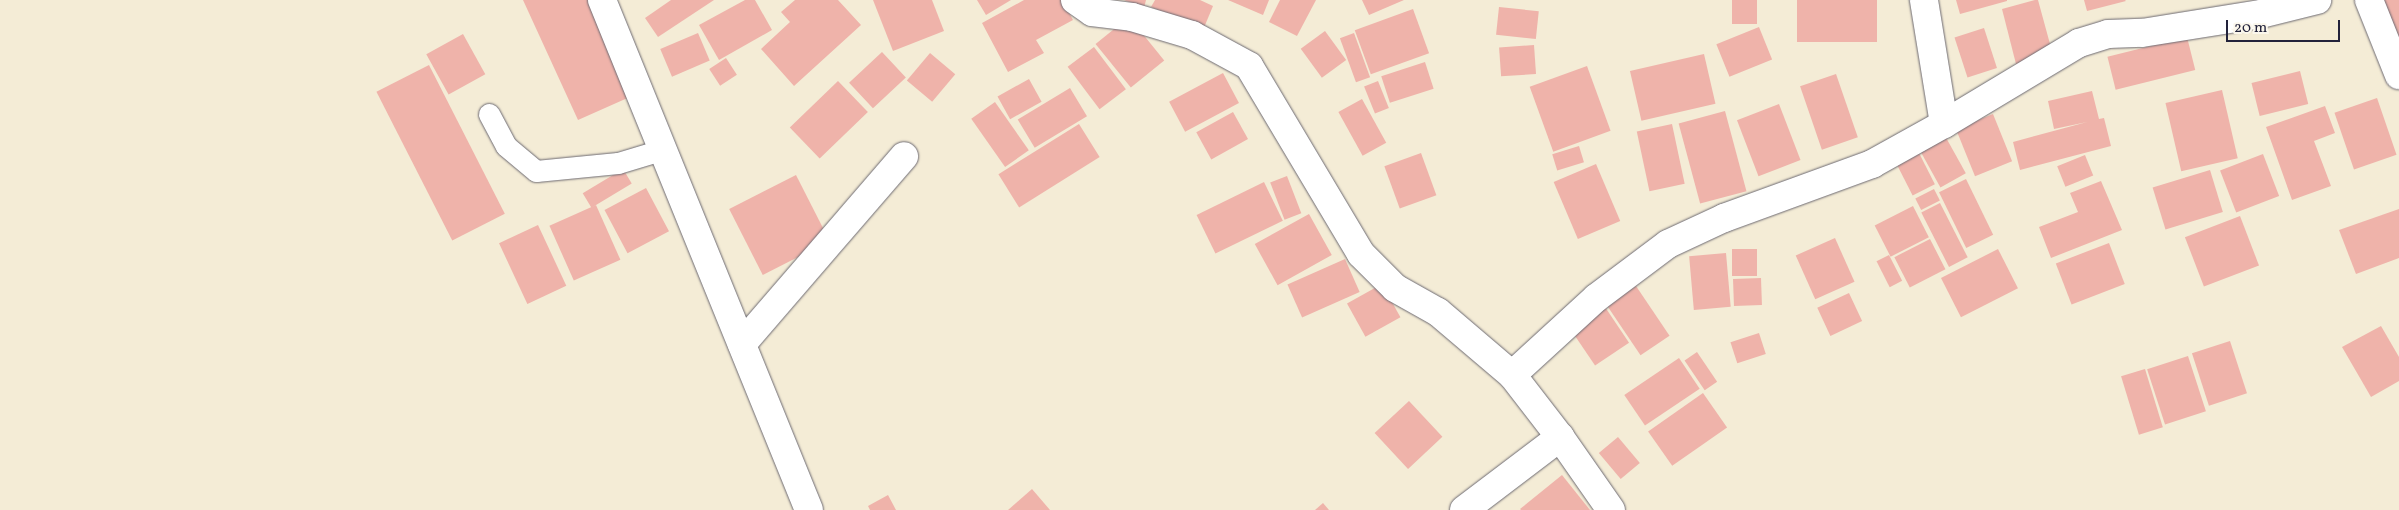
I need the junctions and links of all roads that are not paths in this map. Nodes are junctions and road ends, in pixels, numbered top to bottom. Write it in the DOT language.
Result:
graph roads {
  1 [pos="602,0"];
  2 [pos="1075,0"];
  3 [pos="1924,0"];
  4 [pos="2317,0"];
  5 [pos="2369,0"];
  6 [pos="2399,74"];
  7 [pos="489,114"];
  8 [pos="1944,124"];
  9 [pos="661,150"];
  10 [pos="904,156"];
  11 [pos="742,344"];
  12 [pos="1512,375"];
  13 [pos="1560,438"];
  14 [pos="809,510"];
  15 [pos="1464,510"];
  16 [pos="1611,510"];
  1 -- 9 [label="street"];
  2 -- 12 [label="street"];
  3 -- 8 [label="street"];
  4 -- 8 [label="street"];
  5 -- 6 [label="street"];
  7 -- 9 [label="lane"];
  8 -- 12 [label="street"];
  9 -- 11 [label="street"];
  10 -- 11 [label="street"];
  11 -- 14 [label="street"];
  12 -- 13 [label="street"];
  13 -- 15 [label="street"];
  13 -- 16 [label="street"];
}
